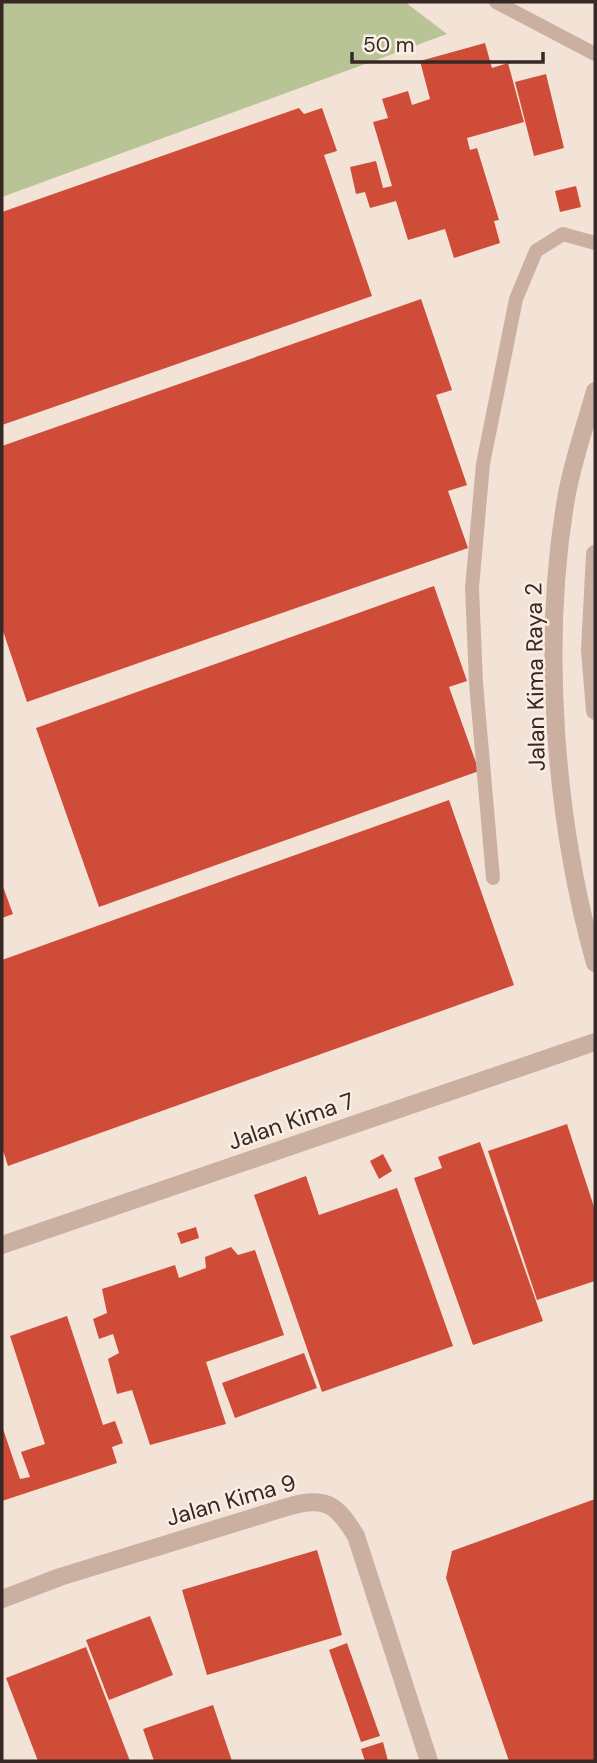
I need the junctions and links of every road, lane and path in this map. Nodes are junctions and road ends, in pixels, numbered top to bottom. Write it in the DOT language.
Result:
graph roads {
  1 [pos="496,2"];
  2 [pos="595,54"];
  3 [pos="595,243"];
  4 [pos="595,391"];
  5 [pos="595,554"];
  6 [pos="595,711"];
  7 [pos="492,878"];
  8 [pos="595,963"];
  9 [pos="595,1042"];
  10 [pos="2,1245"];
  11 [pos="2,1600"];
  12 [pos="429,1761"];
  1 -- 2 [label="lane"];
  3 -- 7 [label="lane"];
  4 -- 8 [label="street, Jalan Kima Raya 2"];
  5 -- 6 [label="street"];
  9 -- 10 [label="street, Jalan Kima 7"];
  11 -- 12 [label="street, Jalan Kima 9"];
}
